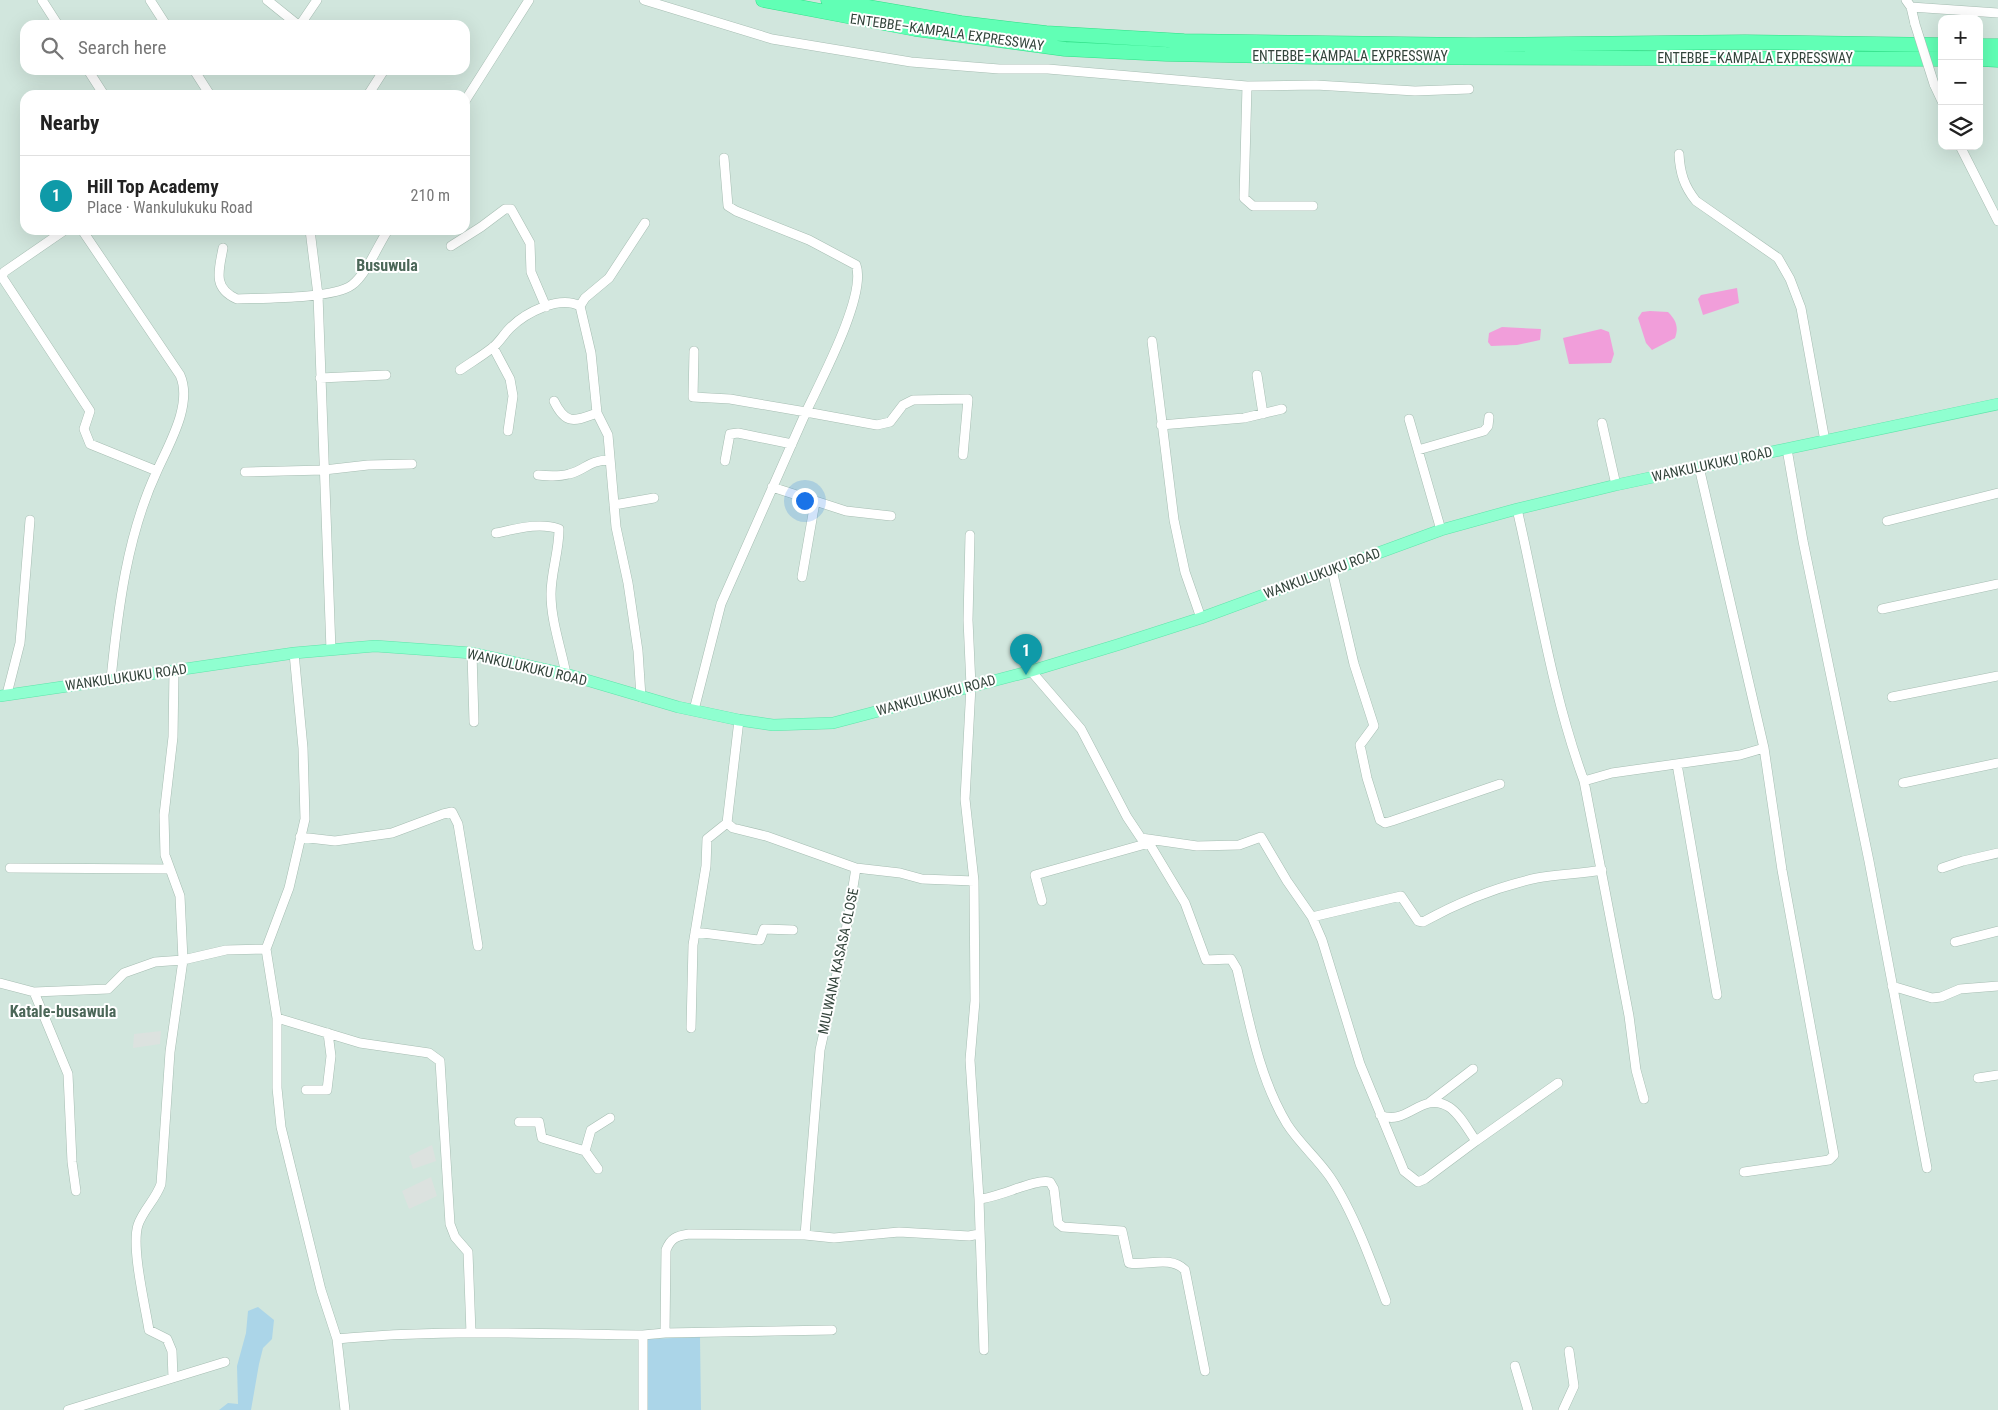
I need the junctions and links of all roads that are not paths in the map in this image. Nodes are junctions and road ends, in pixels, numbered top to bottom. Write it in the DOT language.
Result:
graph roads {
  1 [pos="42,0"];
  2 [pos="150,0"];
  3 [pos="267,0"];
  4 [pos="317,0"];
  5 [pos="529,0"];
  6 [pos="644,0"];
  7 [pos="763,0"];
  8 [pos="828,0"];
  9 [pos="1908,3"];
  10 [pos="1998,13"];
  11 [pos="55,20"];
  12 [pos="163,20"];
  13 [pos="293,20"];
  14 [pos="303,20"];
  15 [pos="1938,45"];
  16 [pos="1983,46"];
  17 [pos="1998,46"];
  18 [pos="1938,59"];
  19 [pos="1983,59"];
  20 [pos="1998,60"];
  21 [pos="91,75"];
  22 [pos="197,75"];
  23 [pos="378,75"];
  24 [pos="1247,86"];
  25 [pos="1470,89"];
  26 [pos="101,90"];
  27 [pos="207,90"];
  28 [pos="370,90"];
  29 [pos="1938,92"];
  30 [pos="470,93"];
  31 [pos="1962,150"];
  32 [pos="1679,154"];
  33 [pos="724,158"];
  34 [pos="1313,206"];
  35 [pos="1998,221"];
  36 [pos="645,223"];
  37 [pos="470,234"];
  38 [pos="58,235"];
  39 [pos="85,235"];
  40 [pos="311,235"];
  41 [pos="385,235"];
  42 [pos="469,235"];
  43 [pos="451,246"];
  44 [pos="223,248"];
  45 [pos="318,295"];
  46 [pos="580,306"];
  47 [pos="546,307"];
  48 [pos="1152,341"];
  49 [pos="493,347"];
  50 [pos="694,351"];
  51 [pos="460,370"];
  52 [pos="386,375"];
  53 [pos="1257,375"];
  54 [pos="320,378"];
  55 [pos="554,401"];
  56 [pos="1998,404"];
  57 [pos="1282,409"];
  58 [pos="597,412"];
  59 [pos="806,412"];
  60 [pos="1263,414"];
  61 [pos="1489,417"];
  62 [pos="1409,419"];
  63 [pos="1602,423"];
  64 [pos="1161,425"];
  65 [pos="508,431"];
  66 [pos="1825,441"];
  67 [pos="792,444"];
  68 [pos="1787,449"];
  69 [pos="1418,450"];
  70 [pos="963,455"];
  71 [pos="610,460"];
  72 [pos="725,462"];
  73 [pos="412,464"];
  74 [pos="1699,467"];
  75 [pos="324,470"];
  76 [pos="157,471"];
  77 [pos="245,472"];
  78 [pos="538,475"];
  79 [pos="1616,485"];
  80 [pos="772,487"];
  81 [pos="1998,493"];
  82 [pos="654,498"];
  83 [pos="815,502"];
  84 [pos="614,505"];
  85 [pos="1517,509"];
  86 [pos="891,516"];
  87 [pos="30,520"];
  88 [pos="1887,520"];
  89 [pos="1441,530"];
  90 [pos="496,534"];
  91 [pos="970,535"];
  92 [pos="1332,570"];
  93 [pos="802,578"];
  94 [pos="1998,584"];
  95 [pos="1882,609"];
  96 [pos="1201,618"];
  97 [pos="331,650"];
  98 [pos="472,653"];
  99 [pos="294,654"];
  100 [pos="174,671"];
  101 [pos="1031,671"];
  102 [pos="566,674"];
  103 [pos="1998,676"];
  104 [pos="111,679"];
  105 [pos="972,686"];
  106 [pos="3,695"];
  107 [pos="641,697"];
  108 [pos="1892,698"];
  109 [pos="694,710"];
  110 [pos="739,720"];
  111 [pos="474,722"];
  112 [pos="1764,748"];
  113 [pos="1998,763"];
  114 [pos="1677,764"];
  115 [pos="1584,781"];
  116 [pos="1903,783"];
  117 [pos="1500,784"];
  118 [pos="727,823"];
  119 [pos="300,837"];
  120 [pos="1145,841"];
  121 [pos="1998,853"];
  122 [pos="10,868"];
  123 [pos="856,868"];
  124 [pos="1942,868"];
  125 [pos="169,869"];
  126 [pos="1602,870"];
  127 [pos="974,882"];
  128 [pos="1042,901"];
  129 [pos="1312,917"];
  130 [pos="793,930"];
  131 [pos="1998,931"];
  132 [pos="695,932"];
  133 [pos="1955,942"];
  134 [pos="478,946"];
  135 [pos="266,949"];
  136 [pos="183,960"];
  137 [pos="0,982"];
  138 [pos="1892,986"];
  139 [pos="1998,986"];
  140 [pos="34,992"];
  141 [pos="1717,995"];
  142 [pos="277,1018"];
  143 [pos="691,1028"];
  144 [pos="328,1033"];
  145 [pos="1473,1069"];
  146 [pos="1998,1075"];
  147 [pos="1978,1078"];
  148 [pos="1558,1083"];
  149 [pos="306,1090"];
  150 [pos="1644,1099"];
  151 [pos="1430,1102"];
  152 [pos="1380,1115"];
  153 [pos="610,1118"];
  154 [pos="519,1122"];
  155 [pos="1476,1141"];
  156 [pos="585,1150"];
  157 [pos="1927,1168"];
  158 [pos="598,1169"];
  159 [pos="1744,1172"];
  160 [pos="76,1191"];
  161 [pos="980,1199"];
  162 [pos="979,1234"];
  163 [pos="805,1235"];
  164 [pos="1386,1302"];
  165 [pos="832,1330"];
  166 [pos="665,1332"];
  167 [pos="472,1333"];
  168 [pos="643,1335"];
  169 [pos="336,1339"];
  170 [pos="984,1350"];
  171 [pos="1569,1351"];
  172 [pos="225,1362"];
  173 [pos="1515,1366"];
  174 [pos="1205,1371"];
  175 [pos="173,1378"];
  176 [pos="68,1410"];
  177 [pos="344,1410"];
  178 [pos="643,1410"];
  179 [pos="1528,1410"];
  180 [pos="1563,1410"];
  1 -- 11 [label="street"];
  2 -- 12 [label="street"];
  3 -- 13 [label="street"];
  4 -- 14 [label="street"];
  5 -- 30 [label="street"];
  6 -- 24 [label="street"];
  7 -- 18 [label="highway, ENTEBBE–KAMPALA EXPRESSWAY"];
  8 -- 15 [label="highway, ENTEBBE–KAMPALA EXPRESSWAY"];
  9 -- 10 [label="street"];
  9 -- 29 [label="street, bridge"];
  16 -- 17 [label="highway"];
  19 -- 20 [label="highway"];
  21 -- 26 [label="street"];
  22 -- 27 [label="street"];
  23 -- 28 [label="street"];
  24 -- 25 [label="street"];
  24 -- 34 [label="street"];
  31 -- 35 [label="street"];
  32 -- 66 [label="street"];
  33 -- 59 [label="street"];
  36 -- 46 [label="street"];
  37 -- 47 [label="street"];
  38 -- 76 [label="street"];
  39 -- 76 [label="street"];
  40 -- 45 [label="street"];
  41 -- 45 [label="street"];
  42 -- 43 [label="street"];
  44 -- 45 [label="street"];
  45 -- 54 [label="street"];
  46 -- 47 [label="street"];
  46 -- 58 [label="street"];
  47 -- 49 [label="street"];
  48 -- 64 [label="street"];
  49 -- 51 [label="street"];
  49 -- 65 [label="street"];
  50 -- 59 [label="street"];
  52 -- 54 [label="street"];
  53 -- 60 [label="street"];
  54 -- 75 [label="street"];
  55 -- 58 [label="street"];
  56 -- 66 [label="main road, WANKULUKUKU ROAD"];
  57 -- 60 [label="street"];
  58 -- 71 [label="street"];
  59 -- 67 [label="street"];
  59 -- 70 [label="street"];
  60 -- 64 [label="street"];
  61 -- 69 [label="street"];
  62 -- 69 [label="street"];
  63 -- 79 [label="street"];
  64 -- 96 [label="street"];
  66 -- 68 [label="main road, WANKULUKUKU ROAD"];
  67 -- 72 [label="street"];
  67 -- 80 [label="street"];
  68 -- 74 [label="main road, WANKULUKUKU ROAD"];
  68 -- 138 [label="street"];
  69 -- 89 [label="street"];
  71 -- 78 [label="street"];
  71 -- 84 [label="street"];
  73 -- 75 [label="street"];
  74 -- 79 [label="main road, WANKULUKUKU ROAD"];
  74 -- 112 [label="street"];
  75 -- 77 [label="street"];
  75 -- 97 [label="street"];
  76 -- 104 [label="street"];
  79 -- 85 [label="main road, WANKULUKUKU ROAD"];
  80 -- 83 [label="street"];
  80 -- 109 [label="street"];
  81 -- 88 [label="street"];
  82 -- 84 [label="street"];
  83 -- 86 [label="street"];
  83 -- 93 [label="street"];
  84 -- 107 [label="street"];
  85 -- 89 [label="main road, WANKULUKUKU ROAD"];
  85 -- 115 [label="street"];
  87 -- 106 [label="street"];
  89 -- 92 [label="main road, WANKULUKUKU ROAD"];
  90 -- 102 [label="street"];
  91 -- 105 [label="street"];
  92 -- 96 [label="main road, WANKULUKUKU ROAD"];
  92 -- 117 [label="street"];
  94 -- 95 [label="street"];
  96 -- 101 [label="main road, WANKULUKUKU ROAD"];
  97 -- 98 [label="main road, WANKULUKUKU ROAD"];
  97 -- 99 [label="main road, WANKULUKUKU ROAD"];
  98 -- 102 [label="main road, WANKULUKUKU ROAD"];
  98 -- 111 [label="street"];
  99 -- 100 [label="main road, WANKULUKUKU ROAD"];
  99 -- 119 [label="street"];
  100 -- 104 [label="main road, WANKULUKUKU ROAD"];
  100 -- 125 [label="street"];
  101 -- 105 [label="main road, WANKULUKUKU ROAD"];
  101 -- 120 [label="street"];
  102 -- 107 [label="main road, WANKULUKUKU ROAD"];
  103 -- 108 [label="street"];
  104 -- 106 [label="main road, WANKULUKUKU ROAD"];
  105 -- 110 [label="main road, WANKULUKUKU ROAD"];
  105 -- 127 [label="street"];
  107 -- 109 [label="main road, WANKULUKUKU ROAD"];
  109 -- 110 [label="main road, WANKULUKUKU ROAD"];
  110 -- 118 [label="street"];
  112 -- 114 [label="street"];
  112 -- 159 [label="street"];
  113 -- 116 [label="street"];
  114 -- 115 [label="street"];
  114 -- 141 [label="street"];
  115 -- 126 [label="street"];
  118 -- 123 [label="street"];
  118 -- 132 [label="street"];
  119 -- 134 [label="street"];
  119 -- 135 [label="street"];
  120 -- 128 [label="street"];
  120 -- 129 [label="street"];
  120 -- 164 [label="street"];
  121 -- 124 [label="street"];
  122 -- 125 [label="street"];
  123 -- 127 [label="street"];
  123 -- 163 [label="street, MULWANA KASASA CLOSE"];
  125 -- 136 [label="street"];
  126 -- 129 [label="street"];
  126 -- 150 [label="street"];
  127 -- 161 [label="street"];
  129 -- 152 [label="street"];
  130 -- 132 [label="street"];
  131 -- 133 [label="street"];
  132 -- 143 [label="street"];
  135 -- 136 [label="street"];
  135 -- 142 [label="street"];
  136 -- 140 [label="street"];
  136 -- 175 [label="street"];
  137 -- 140 [label="street"];
  138 -- 139 [label="street"];
  138 -- 157 [label="street"];
  140 -- 160 [label="street"];
  142 -- 144 [label="street"];
  142 -- 169 [label="street"];
  144 -- 149 [label="street"];
  144 -- 167 [label="street"];
  145 -- 151 [label="street"];
  146 -- 147 [label="street"];
  148 -- 155 [label="street"];
  151 -- 152 [label="street"];
  151 -- 155 [label="street"];
  152 -- 155 [label="street"];
  153 -- 156 [label="street"];
  154 -- 156 [label="street"];
  156 -- 158 [label="street"];
  161 -- 162 [label="street"];
  161 -- 174 [label="street"];
  162 -- 163 [label="street"];
  162 -- 170 [label="street"];
  163 -- 166 [label="street"];
  165 -- 166 [label="street"];
  166 -- 168 [label="street"];
  167 -- 168 [label="street"];
  167 -- 169 [label="street"];
  168 -- 178 [label="street"];
  169 -- 177 [label="street"];
  171 -- 180 [label="street"];
  172 -- 175 [label="street"];
  173 -- 179 [label="street"];
  175 -- 176 [label="street"];
}
